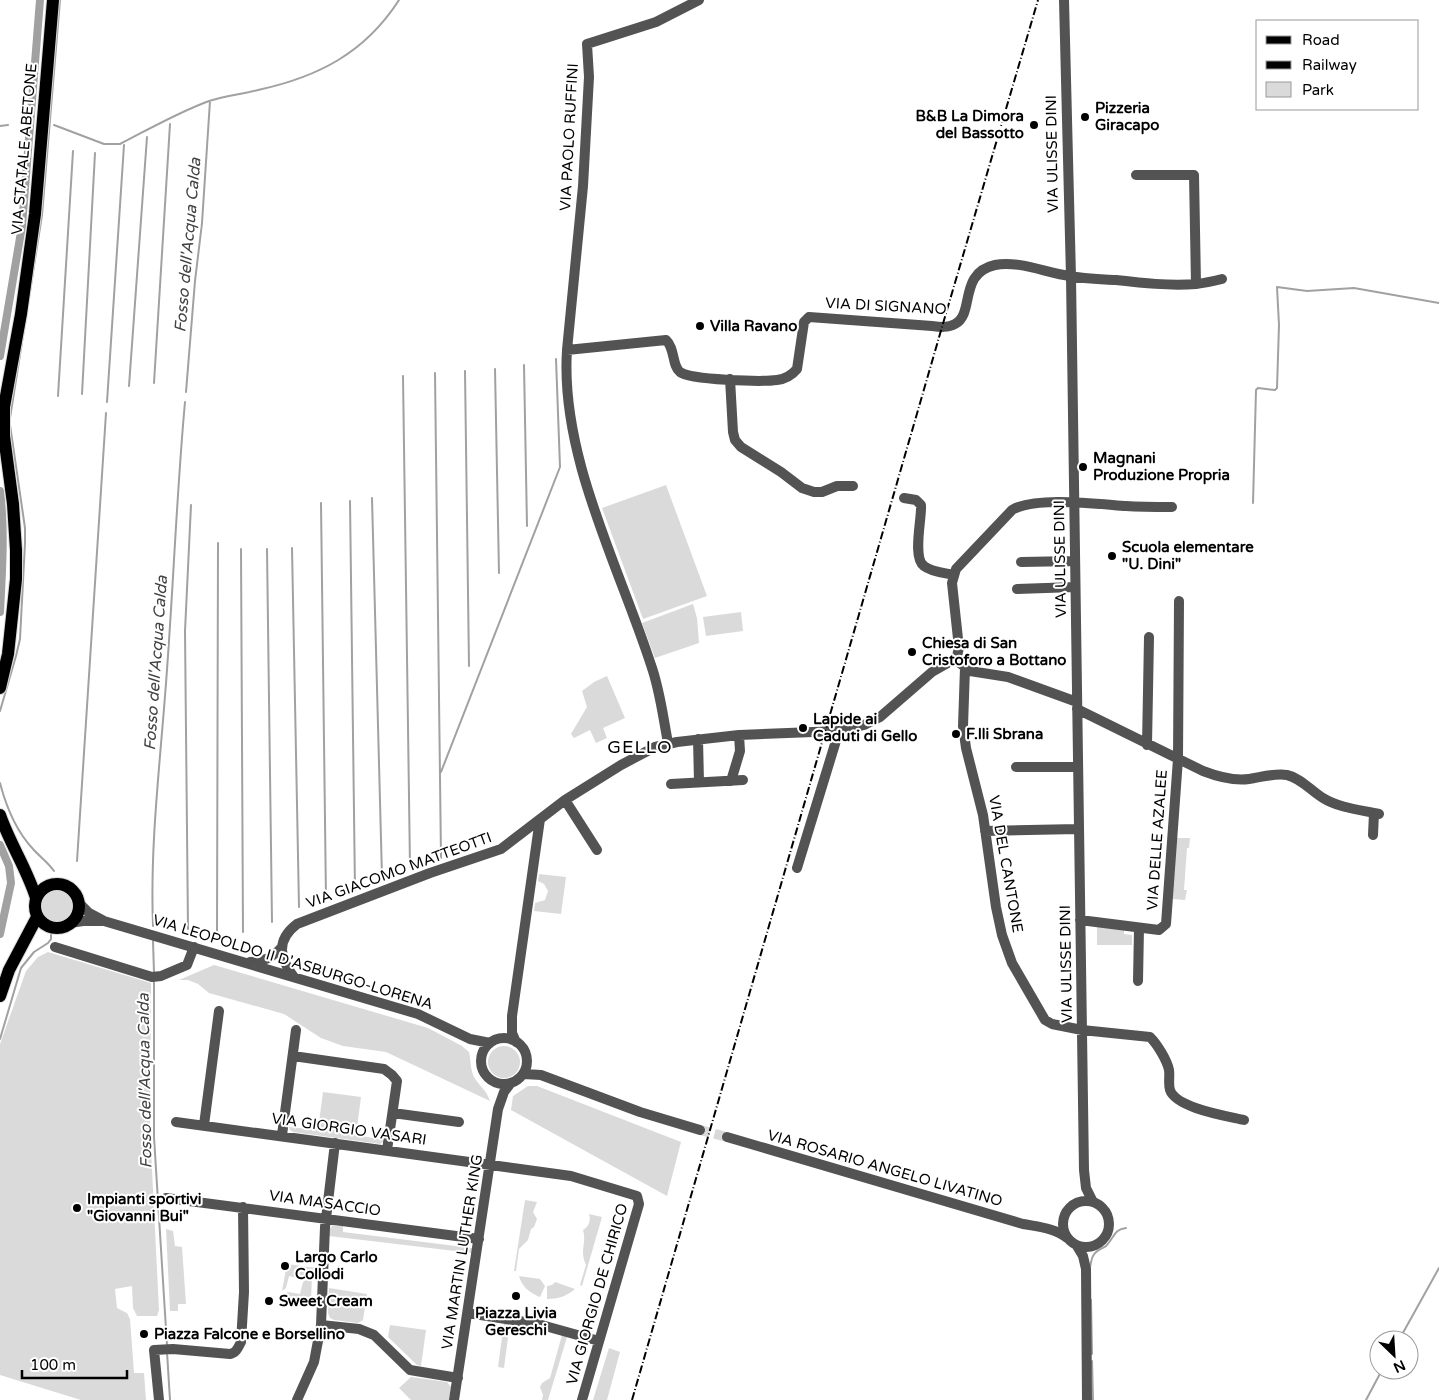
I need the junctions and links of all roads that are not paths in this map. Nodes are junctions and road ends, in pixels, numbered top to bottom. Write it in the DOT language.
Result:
graph roads {
  1 [pos="53,0"];
  2 [pos="699,0"];
  3 [pos="1064,0"];
  4 [pos="1136,175"];
  5 [pos="1071,277"];
  6 [pos="1222,279"];
  7 [pos="1196,284"];
  8 [pos="567,350"];
  9 [pos="730,379"];
  10 [pos="853,486"];
  11 [pos="904,498"];
  12 [pos="1074,503"];
  13 [pos="1172,507"];
  14 [pos="1075,561"];
  15 [pos="1021,562"];
  16 [pos="954,575"];
  17 [pos="1075,588"];
  18 [pos="1017,589"];
  19 [pos="1179,600"];
  20 [pos="1150,637"];
  21 [pos="956,660"];
  22 [pos="965,668"];
  23 [pos="0,688"];
  24 [pos="1077,706"];
  25 [pos="839,731"];
  26 [pos="739,736"];
  27 [pos="698,739"];
  28 [pos="668,743"];
  29 [pos="1147,745"];
  30 [pos="1178,759"];
  31 [pos="1016,766"];
  32 [pos="1078,767"];
  33 [pos="731,780"];
  34 [pos="743,780"];
  35 [pos="698,782"];
  36 [pos="670,784"];
  37 [pos="565,800"];
  38 [pos="0,815"];
  39 [pos="540,819"];
  40 [pos="1078,829"];
  41 [pos="985,831"];
  42 [pos="1372,835"];
  43 [pos="597,850"];
  44 [pos="22,863"];
  45 [pos="797,868"];
  46 [pos="51,885"];
  47 [pos="36,898"];
  48 [pos="79,903"];
  49 [pos="37,917"];
  50 [pos="1080,920"];
  51 [pos="104,921"];
  52 [pos="70,924"];
  53 [pos="49,927"];
  54 [pos="1139,928"];
  55 [pos="56,947"];
  56 [pos="194,947"];
  57 [pos="282,947"];
  58 [pos="21,950"];
  59 [pos="247,963"];
  60 [pos="294,977"];
  61 [pos="1138,981"];
  62 [pos="0,996"];
  63 [pos="219,1011"];
  64 [pos="512,1016"];
  65 [pos="296,1030"];
  66 [pos="1082,1030"];
  67 [pos="470,1039"];
  68 [pos="494,1041"];
  69 [pos="516,1042"];
  70 [pos="292,1056"];
  71 [pos="481,1057"];
  72 [pos="527,1061"];
  73 [pos="524,1074"];
  74 [pos="541,1075"];
  75 [pos="492,1082"];
  76 [pos="510,1084"];
  77 [pos="498,1109"];
  78 [pos="393,1113"];
  79 [pos="1244,1120"];
  80 [pos="176,1122"];
  81 [pos="459,1122"];
  82 [pos="204,1125"];
  83 [pos="700,1130"];
  84 [pos="282,1135"];
  85 [pos="727,1137"];
  86 [pos="335,1143"];
  87 [pos="387,1150"];
  88 [pos="491,1164"];
  89 [pos="1085,1177"];
  90 [pos="166,1198"];
  91 [pos="1078,1202"];
  92 [pos="1093,1202"];
  93 [pos="243,1208"];
  94 [pos="1065,1213"];
  95 [pos="326,1218"];
  96 [pos="1035,1226"];
  97 [pos="1067,1238"];
  98 [pos="479,1239"];
  99 [pos="1096,1245"];
  100 [pos="1077,1246"];
  101 [pos="1086,1268"];
  102 [pos="468,1313"];
  103 [pos="321,1325"];
  104 [pos="599,1341"];
  105 [pos="458,1378"];
  106 [pos="159,1400"];
  107 [pos="297,1400"];
  108 [pos="454,1400"];
  109 [pos="582,1400"];
  110 [pos="1087,1400"];
  1 -- 23 [label="main road, VIA STATALE ABETONE"];
  2 -- 8 [label="street, VIA PAOLO RUFFINI"];
  3 -- 5 [label="street, VIA ULISSE DINI"];
  4 -- 7 [label="street"];
  5 -- 7 [label="street, VIA DI SIGNANO"];
  5 -- 9 [label="street, VIA DI SIGNANO"];
  5 -- 12 [label="street, VIA ULISSE DINI"];
  6 -- 7 [label="street, VIA DI SIGNANO"];
  8 -- 9 [label="street, VIA DI SIGNANO"];
  8 -- 28 [label="street"];
  9 -- 10 [label="street"];
  11 -- 16 [label="street"];
  12 -- 13 [label="street"];
  12 -- 14 [label="street, VIA ULISSE DINI"];
  12 -- 16 [label="street"];
  14 -- 15 [label="street"];
  14 -- 17 [label="street, VIA ULISSE DINI"];
  16 -- 21 [label="street"];
  17 -- 18 [label="street"];
  17 -- 24 [label="street, VIA ULISSE DINI"];
  19 -- 30 [label="street"];
  20 -- 29 [label="street"];
  21 -- 22 [label="street"];
  21 -- 25 [label="street, VIA GIACOMO MATTEOTTI"];
  22 -- 24 [label="street"];
  22 -- 41 [label="street, VIA DEL CANTONE"];
  24 -- 29 [label="street"];
  24 -- 32 [label="street, VIA ULISSE DINI"];
  25 -- 26 [label="street, VIA GIACOMO MATTEOTTI"];
  25 -- 45 [label="street"];
  26 -- 27 [label="street, VIA GIACOMO MATTEOTTI"];
  26 -- 33 [label="street"];
  27 -- 28 [label="street, VIA GIACOMO MATTEOTTI"];
  27 -- 35 [label="street"];
  28 -- 37 [label="street, VIA GIACOMO MATTEOTTI"];
  29 -- 30 [label="street"];
  30 -- 42 [label="street"];
  30 -- 54 [label="street, VIA DELLE AZALEE"];
  31 -- 32 [label="street"];
  32 -- 40 [label="street, VIA ULISSE DINI"];
  33 -- 34 [label="street"];
  33 -- 35 [label="street"];
  35 -- 36 [label="street"];
  37 -- 39 [label="street, VIA GIACOMO MATTEOTTI"];
  37 -- 43 [label="street"];
  38 -- 44 [label="main road"];
  39 -- 57 [label="street, VIA GIACOMO MATTEOTTI"];
  39 -- 64 [label="street"];
  40 -- 41 [label="street"];
  40 -- 50 [label="street, VIA ULISSE DINI"];
  41 -- 66 [label="street, VIA DEL CANTONE"];
  44 -- 46 [label="main road"];
  44 -- 47 [label="main road"];
  46 -- 47 [label="main road"];
  46 -- 48 [label="main road"];
  47 -- 49 [label="main road"];
  48 -- 51 [label="street"];
  48 -- 52 [label="main road"];
  49 -- 53 [label="main road"];
  49 -- 58 [label="main road"];
  50 -- 54 [label="street, VIA DELLE AZALEE"];
  50 -- 66 [label="street, VIA ULISSE DINI"];
  51 -- 52 [label="street"];
  51 -- 56 [label="street, VIA LEOPOLDO II D'ASBURGO-LORENA"];
  52 -- 53 [label="main road"];
  53 -- 58 [label="main road"];
  54 -- 61 [label="street"];
  55 -- 56 [label="street"];
  56 -- 59 [label="street, VIA LEOPOLDO II D'ASBURGO-LORENA"];
  57 -- 59 [label="street, VIA GIACOMO MATTEOTTI"];
  57 -- 60 [label="street"];
  58 -- 62 [label="main road"];
  59 -- 60 [label="street, VIA LEOPOLDO II D'ASBURGO-LORENA"];
  60 -- 67 [label="street, VIA LEOPOLDO II D'ASBURGO-LORENA"];
  63 -- 82 [label="street"];
  64 -- 68 [label="street"];
  64 -- 69 [label="street"];
  65 -- 70 [label="street"];
  66 -- 79 [label="street, VIA DEL CANTONE"];
  66 -- 89 [label="street, VIA ULISSE DINI"];
  67 -- 68 [label="street, VIA LEOPOLDO II D'ASBURGO-LORENA"];
  67 -- 71 [label="street"];
  68 -- 69 [label="street"];
  68 -- 71 [label="street"];
  69 -- 72 [label="street"];
  70 -- 78 [label="street"];
  70 -- 84 [label="street"];
  71 -- 75 [label="street"];
  72 -- 73 [label="street"];
  72 -- 74 [label="street"];
  73 -- 74 [label="street"];
  73 -- 76 [label="street"];
  74 -- 83 [label="street"];
  75 -- 76 [label="street"];
  75 -- 77 [label="street"];
  76 -- 77 [label="street"];
  77 -- 88 [label="street, VIA MARTIN LUTHER KING"];
  78 -- 81 [label="street"];
  78 -- 87 [label="street"];
  80 -- 82 [label="street, VIA GIORGIO VASARI"];
  82 -- 84 [label="street, VIA GIORGIO VASARI"];
  84 -- 86 [label="street, VIA GIORGIO VASARI"];
  85 -- 96 [label="street, VIA ROSARIO ANGELO LIVATINO"];
  86 -- 87 [label="street, VIA GIORGIO VASARI"];
  86 -- 95 [label="street"];
  87 -- 88 [label="street, VIA GIORGIO VASARI"];
  88 -- 98 [label="street, VIA MARTIN LUTHER KING"];
  88 -- 104 [label="street, VIA GIORGIO DE CHIRICO"];
  89 -- 91 [label="street"];
  89 -- 92 [label="street"];
  90 -- 93 [label="street, VIA MASACCIO"];
  91 -- 92 [label="street"];
  91 -- 94 [label="street"];
  92 -- 99 [label="street"];
  93 -- 95 [label="street, VIA MASACCIO"];
  93 -- 106 [label="street"];
  94 -- 96 [label="street"];
  94 -- 97 [label="street"];
  95 -- 98 [label="street, VIA MASACCIO"];
  95 -- 103 [label="street"];
  96 -- 97 [label="street, VIA ROSARIO ANGELO LIVATINO"];
  97 -- 100 [label="street"];
  98 -- 102 [label="street, VIA MARTIN LUTHER KING"];
  99 -- 100 [label="street"];
  99 -- 101 [label="street"];
  100 -- 101 [label="street"];
  101 -- 110 [label="street"];
  102 -- 104 [label="street"];
  102 -- 105 [label="street, VIA MARTIN LUTHER KING"];
  103 -- 105 [label="street"];
  103 -- 107 [label="street"];
  104 -- 109 [label="street, VIA GIORGIO DE CHIRICO"];
  105 -- 108 [label="street, VIA MARTIN LUTHER KING"];
}
